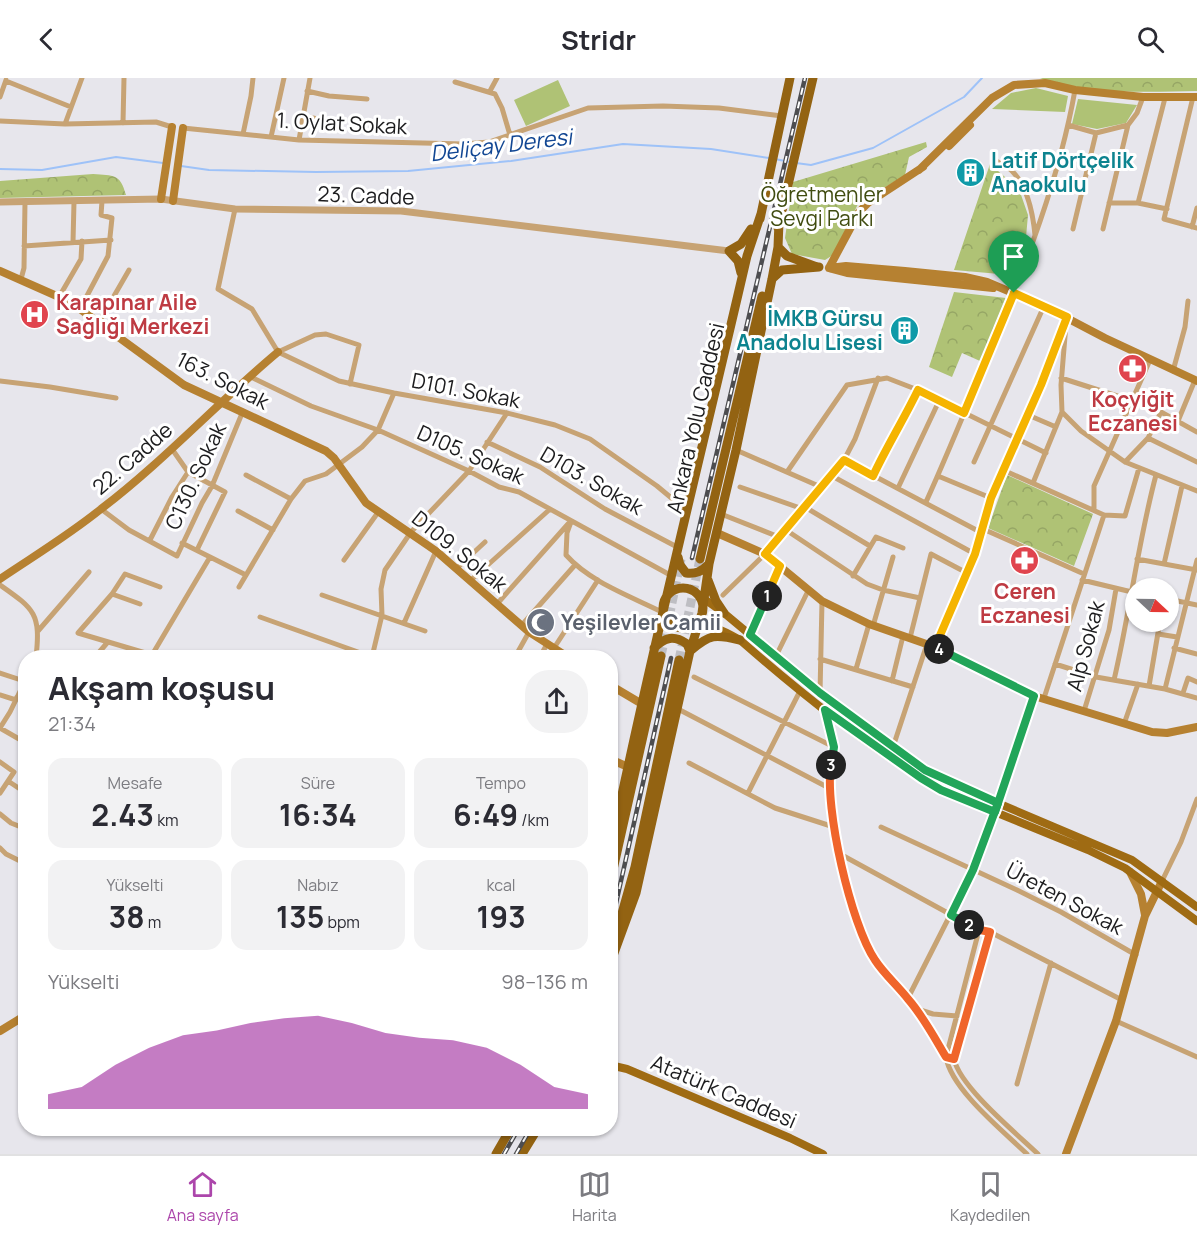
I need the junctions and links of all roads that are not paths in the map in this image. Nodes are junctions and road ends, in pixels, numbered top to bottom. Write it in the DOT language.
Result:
graph roads {
  1 [pos="82,78"];
  2 [pos="124,78"];
  3 [pos="253,78"];
  4 [pos="284,78"];
  5 [pos="310,78"];
  6 [pos="497,78"];
  7 [pos="790,78"];
  8 [pos="813,78"];
  9 [pos="1012,78"];
  10 [pos="6,80"];
  11 [pos="1020,81"];
  12 [pos="455,82"];
  13 [pos="1075,90"];
  14 [pos="307,91"];
  15 [pos="490,91"];
  16 [pos="1001,91"];
  17 [pos="0,97"];
  18 [pos="1143,97"];
  19 [pos="1195,97"];
  20 [pos="1165,98"];
  21 [pos="367,99"];
  22 [pos="71,107"];
  23 [pos="303,116"];
  24 [pos="782,116"];
  25 [pos="0,121"];
  26 [pos="123,123"];
  27 [pos="338,123"];
  28 [pos="65,124"];
  29 [pos="1068,125"];
  30 [pos="1128,125"];
  31 [pos="172,127"];
  32 [pos="183,129"];
  33 [pos="1096,133"];
  34 [pos="243,134"];
  35 [pos="510,135"];
  36 [pos="271,136"];
  37 [pos="299,140"];
  38 [pos="996,161"];
  39 [pos="769,183"];
  40 [pos="161,199"];
  41 [pos="102,201"];
  42 [pos="173,201"];
  43 [pos="0,202"];
  44 [pos="25,202"];
  45 [pos="74,202"];
  46 [pos="1108,203"];
  47 [pos="1138,203"];
  48 [pos="235,208"];
  49 [pos="1167,208"];
  50 [pos="1197,208"];
  51 [pos="761,214"];
  52 [pos="780,222"];
  53 [pos="1195,227"];
  54 [pos="1073,229"];
  55 [pos="1103,229"];
  56 [pos="1035,237"];
  57 [pos="111,240"];
  58 [pos="82,241"];
  59 [pos="73,242"];
  60 [pos="24,246"];
  61 [pos="778,247"];
  62 [pos="729,250"];
  63 [pos="824,268"];
  64 [pos="129,270"];
  65 [pos="0,271"];
  66 [pos="742,278"];
  67 [pos="21,279"];
  68 [pos="772,279"];
  69 [pos="1014,293"];
  70 [pos="59,297"];
  71 [pos="1188,302"];
  72 [pos="1044,306"];
  73 [pos="80,309"];
  74 [pos="1067,317"];
  75 [pos="99,322"];
  76 [pos="278,352"];
  77 [pos="1150,360"];
  78 [pos="1173,371"];
  79 [pos="249,376"];
  80 [pos="878,378"];
  81 [pos="1061,378"];
  82 [pos="1196,380"];
  83 [pos="0,381"];
  84 [pos="350,384"];
  85 [pos="918,390"];
  86 [pos="394,393"];
  87 [pos="117,398"];
  88 [pos="939,400"];
  89 [pos="1133,401"];
  90 [pos="222,402"];
  91 [pos="243,411"];
  92 [pos="1062,412"];
  93 [pos="507,413"];
  94 [pos="964,413"];
  95 [pos="1028,415"];
  96 [pos="1178,421"];
  97 [pos="990,426"];
  98 [pos="1056,427"];
  99 [pos="378,430"];
  100 [pos="1197,432"];
  101 [pos="1148,438"];
  102 [pos="1017,439"];
  103 [pos="487,442"];
  104 [pos="172,449"];
  105 [pos="736,450"];
  106 [pos="1109,452"];
  107 [pos="1046,453"];
  108 [pos="844,460"];
  109 [pos="974,462"];
  110 [pos="1125,462"];
  111 [pos="1197,462"];
  112 [pos="338,465"];
  113 [pos="1139,468"];
  114 [pos="1003,470"];
  115 [pos="469,471"];
  116 [pos="188,472"];
  117 [pos="787,472"];
  118 [pos="246,475"];
  119 [pos="1156,475"];
  120 [pos="831,476"];
  121 [pos="873,476"];
  122 [pos="938,476"];
  123 [pos="1033,483"];
  124 [pos="212,486"];
  125 [pos="1182,486"];
  126 [pos="740,487"];
  127 [pos="821,487"];
  128 [pos="898,488"];
  129 [pos="1197,491"];
  130 [pos="291,498"];
  131 [pos="991,498"];
  132 [pos="926,502"];
  133 [pos="804,508"];
  134 [pos="101,509"];
  135 [pos="549,510"];
  136 [pos="1094,510"];
  137 [pos="238,511"];
  138 [pos="378,511"];
  139 [pos="687,511"];
  140 [pos="721,514"];
  141 [pos="1104,514"];
  142 [pos="570,522"];
  143 [pos="273,530"];
  144 [pos="786,530"];
  145 [pos="983,531"];
  146 [pos="411,532"];
  147 [pos="717,533"];
  148 [pos="780,537"];
  149 [pos="150,540"];
  150 [pos="485,542"];
  151 [pos="182,543"];
  152 [pos="870,546"];
  153 [pos="903,548"];
  154 [pos="197,550"];
  155 [pos="436,551"];
  156 [pos="679,553"];
  157 [pos="765,554"];
  158 [pos="975,554"];
  159 [pos="210,557"];
  160 [pos="893,557"];
  161 [pos="1137,559"];
  162 [pos="344,560"];
  163 [pos="1197,560"];
  164 [pos="704,562"];
  165 [pos="1164,564"];
  166 [pos="575,565"];
  167 [pos="780,566"];
  168 [pos="458,568"];
  169 [pos="1196,570"];
  170 [pos="89,572"];
  171 [pos="967,573"];
  172 [pos="246,575"];
  173 [pos="672,576"];
  174 [pos="853,576"];
  175 [pos="707,577"];
  176 [pos="1083,577"];
  177 [pos="1135,578"];
  178 [pos="0,579"];
  179 [pos="471,580"];
  180 [pos="598,580"];
  181 [pos="0,585"];
  182 [pos="160,587"];
  183 [pos="239,587"];
  184 [pos="1116,589"];
  185 [pos="883,590"];
  186 [pos="808,591"];
  187 [pos="1125,591"];
  188 [pos="112,594"];
  189 [pos="322,595"];
  190 [pos="723,595"];
  191 [pos="702,598"];
  192 [pos="920,598"];
  193 [pos="822,601"];
  194 [pos="1179,601"];
  195 [pos="498,603"];
  196 [pos="1188,603"];
  197 [pos="140,604"];
  198 [pos="1197,605"];
  199 [pos="663,608"];
  200 [pos="724,613"];
  201 [pos="382,615"];
  202 [pos="260,617"];
  203 [pos="404,623"];
  204 [pos="871,625"];
  205 [pos="521,626"];
  206 [pos="693,626"];
  207 [pos="38,631"];
  208 [pos="425,631"];
  209 [pos="529,632"];
  210 [pos="1125,632"];
  211 [pos="1158,634"];
  212 [pos="750,635"];
  213 [pos="906,637"];
  214 [pos="1177,637"];
  215 [pos="740,640"];
  216 [pos="107,643"];
  217 [pos="551,646"];
  218 [pos="931,646"];
  219 [pos="654,648"];
  220 [pos="1174,648"];
  221 [pos="37,650"];
  222 [pos="101,650"];
  223 [pos="127,650"];
  224 [pos="155,650"];
  225 [pos="352,650"];
  226 [pos="374,650"];
  227 [pos="519,650"];
  228 [pos="547,650"];
  229 [pos="556,650"];
  230 [pos="690,651"];
  231 [pos="1197,654"];
  232 [pos="661,656"];
  233 [pos="776,656"];
  234 [pos="679,660"];
  235 [pos="820,660"];
  236 [pos="1055,664"];
  237 [pos="856,669"];
  238 [pos="0,674"];
  239 [pos="694,677"];
  240 [pos="1096,677"];
  241 [pos="18,678"];
  242 [pos="1114,680"];
  243 [pos="892,681"];
  244 [pos="1197,681"];
  245 [pos="1138,684"];
  246 [pos="1149,686"];
  247 [pos="913,687"];
  248 [pos="1166,689"];
  249 [pos="618,690"];
  250 [pos="800,691"];
  251 [pos="820,693"];
  252 [pos="1183,693"];
  253 [pos="0,695"];
  254 [pos="18,695"];
  255 [pos="1034,696"];
  256 [pos="1044,698"];
  257 [pos="1197,698"];
  258 [pos="16,699"];
  259 [pos="642,704"];
  260 [pos="678,709"];
  261 [pos="825,710"];
  262 [pos="1084,711"];
  263 [pos="784,723"];
  264 [pos="1124,724"];
  265 [pos="1197,726"];
  266 [pos="0,728"];
  267 [pos="18,738"];
  268 [pos="834,747"];
  269 [pos="892,747"];
  270 [pos="767,756"];
  271 [pos="0,762"];
  272 [pos="618,763"];
  273 [pos="689,763"];
  274 [pos="628,767"];
  275 [pos="8,782"];
  276 [pos="18,788"];
  277 [pos="829,788"];
  278 [pos="0,793"];
  279 [pos="748,793"];
  280 [pos="1197,799"];
  281 [pos="997,808"];
  282 [pos="1195,809"];
  283 [pos="0,814"];
  284 [pos="618,814"];
  285 [pos="18,826"];
  286 [pos="834,827"];
  287 [pos="880,827"];
  288 [pos="618,847"];
  289 [pos="0,848"];
  290 [pos="840,854"];
  291 [pos="18,860"];
  292 [pos="973,870"];
  293 [pos="1130,872"];
  294 [pos="1162,881"];
  295 [pos="1157,891"];
  296 [pos="1197,907"];
  297 [pos="951,915"];
  298 [pos="1145,916"];
  299 [pos="1197,921"];
  300 [pos="618,924"];
  301 [pos="980,930"];
  302 [pos="990,932"];
  303 [pos="618,942"];
  304 [pos="1136,955"];
  305 [pos="1051,963"];
  306 [pos="908,998"];
  307 [pos="1122,1000"];
  308 [pos="917,1009"];
  309 [pos="957,1016"];
  310 [pos="18,1020"];
  311 [pos="1116,1021"];
  312 [pos="0,1031"];
  313 [pos="946,1057"];
  314 [pos="1197,1057"];
  315 [pos="954,1059"];
  316 [pos="618,1067"];
  317 [pos="1017,1084"];
  318 [pos="506,1136"];
  319 [pos="533,1136"];
  320 [pos="496,1154"];
  321 [pos="522,1154"];
  322 [pos="823,1154"];
  323 [pos="1027,1154"];
  324 [pos="1038,1154"];
  325 [pos="1066,1154"];
  1 -- 22 [label="street"];
  2 -- 26 [label="street"];
  3 -- 34 [label="street"];
  4 -- 36 [label="street"];
  5 -- 14 [label="street"];
  6 -- 15 [label="street"];
  7 -- 24 [label="highway, Ankara Yolu Caddesi"];
  8 -- 52 [label="highway, Ankara Yolu Caddesi"];
  9 -- 16 [label="main road"];
  10 -- 17 [label="street"];
  10 -- 22 [label="street"];
  11 -- 13 [label="main road"];
  11 -- 16 [label="main road"];
  12 -- 15 [label="street"];
  13 -- 18 [label="main road"];
  13 -- 29 [label="street"];
  14 -- 21 [label="street"];
  14 -- 23 [label="street"];
  15 -- 35 [label="street"];
  16 -- 63 [label="main road"];
  18 -- 20 [label="main road"];
  18 -- 30 [label="street"];
  19 -- 20 [label="main road"];
  19 -- 49 [label="street"];
  20 -- 47 [label="street"];
  22 -- 28 [label="street"];
  23 -- 27 [label="street"];
  23 -- 37 [label="street"];
  24 -- 35 [label="street, 1. Oylat Sokak"];
  24 -- 39 [label="highway, Ankara Yolu Caddesi"];
  25 -- 28 [label="street"];
  26 -- 28 [label="street"];
  26 -- 31 [label="street"];
  29 -- 33 [label="street"];
  29 -- 56 [label="street"];
  30 -- 33 [label="street"];
  30 -- 46 [label="street"];
  31 -- 40 [label="main road"];
  32 -- 34 [label="street, 1. Oylat Sokak"];
  32 -- 42 [label="main road"];
  33 -- 54 [label="street"];
  34 -- 36 [label="street, 1. Oylat Sokak"];
  35 -- 37 [label="street, 1. Oylat Sokak"];
  36 -- 37 [label="street, 1. Oylat Sokak"];
  38 -- 56 [label="street"];
  39 -- 51 [label="highway, Ankara Yolu Caddesi"];
  39 -- 62 [label="highway"];
  40 -- 41 [label="street, 23. Cadde"];
  40 -- 42 [label="street, 23. Cadde"];
  41 -- 45 [label="street, 23. Cadde"];
  41 -- 57 [label="street"];
  42 -- 48 [label="street, 23. Cadde"];
  43 -- 44 [label="street, 23. Cadde"];
  44 -- 45 [label="street, 23. Cadde"];
  44 -- 60 [label="street"];
  45 -- 59 [label="street"];
  46 -- 47 [label="street"];
  46 -- 55 [label="street"];
  47 -- 49 [label="street"];
  48 -- 62 [label="street, 23. Cadde"];
  48 -- 76 [label="street"];
  49 -- 53 [label="street"];
  50 -- 53 [label="street"];
  51 -- 66 [label="highway"];
  51 -- 156 [label="highway, Ankara Yolu Caddesi"];
  52 -- 61 [label="highway"];
  52 -- 164 [label="highway, Ankara Yolu Caddesi"];
  56 -- 69 [label="street"];
  57 -- 58 [label="street"];
  57 -- 73 [label="street"];
  58 -- 59 [label="street"];
  58 -- 70 [label="street"];
  59 -- 60 [label="street"];
  60 -- 67 [label="street"];
  61 -- 63 [label="highway"];
  61 -- 68 [label="highway"];
  62 -- 66 [label="highway"];
  63 -- 68 [label="highway"];
  63 -- 69 [label="main road"];
  64 -- 75 [label="street"];
  65 -- 67 [label="main road, 163. Sokak"];
  66 -- 139 [label="highway"];
  67 -- 70 [label="main road, 163. Sokak"];
  68 -- 105 [label="highway"];
  69 -- 72 [label="main road"];
  69 -- 94 [label="street"];
  70 -- 73 [label="main road, 163. Sokak"];
  71 -- 78 [label="street"];
  72 -- 74 [label="main road"];
  72 -- 97 [label="street"];
  73 -- 75 [label="main road, 163. Sokak"];
  74 -- 77 [label="main road"];
  74 -- 81 [label="street"];
  74 -- 95 [label="street"];
  75 -- 90 [label="main road, 163. Sokak"];
  76 -- 79 [label="main road, 22. Cadde"];
  76 -- 84 [label="street, D101. Sokak"];
  76 -- 84 [label="street"];
  77 -- 78 [label="main road"];
  77 -- 89 [label="street"];
  78 -- 82 [label="main road"];
  79 -- 90 [label="main road, 22. Cadde"];
  79 -- 99 [label="street, D105. Sokak"];
  80 -- 85 [label="street"];
  80 -- 108 [label="street"];
  80 -- 117 [label="street"];
  81 -- 89 [label="street"];
  81 -- 92 [label="street"];
  82 -- 96 [label="street"];
  83 -- 87 [label="street"];
  84 -- 86 [label="street, D101. Sokak"];
  85 -- 88 [label="street"];
  85 -- 121 [label="street"];
  86 -- 93 [label="street, D101. Sokak"];
  86 -- 99 [label="street"];
  88 -- 94 [label="street"];
  88 -- 128 [label="street"];
  89 -- 106 [label="street"];
  90 -- 91 [label="main road, 163. Sokak"];
  90 -- 104 [label="main road, 22. Cadde"];
  91 -- 112 [label="main road, 163. Sokak"];
  91 -- 124 [label="street, C130. Sokak"];
  92 -- 98 [label="street"];
  92 -- 106 [label="street"];
  93 -- 103 [label="street"];
  93 -- 139 [label="street, D101. Sokak"];
  94 -- 97 [label="street"];
  94 -- 122 [label="street"];
  95 -- 98 [label="street"];
  95 -- 102 [label="street"];
  96 -- 100 [label="street"];
  96 -- 101 [label="street"];
  97 -- 102 [label="street"];
  97 -- 109 [label="street"];
  98 -- 107 [label="street"];
  99 -- 112 [label="street"];
  99 -- 115 [label="street, D105. Sokak"];
  101 -- 110 [label="street"];
  101 -- 111 [label="street"];
  102 -- 107 [label="street"];
  102 -- 114 [label="street"];
  103 -- 115 [label="street"];
  103 -- 156 [label="street, D103. Sokak"];
  104 -- 116 [label="street"];
  104 -- 134 [label="main road, 22. Cadde"];
  105 -- 117 [label="street"];
  105 -- 140 [label="highway"];
  106 -- 110 [label="street"];
  106 -- 136 [label="street"];
  107 -- 123 [label="street"];
  108 -- 120 [label="street"];
  108 -- 121 [label="street"];
  110 -- 113 [label="street"];
  112 -- 130 [label="street"];
  112 -- 138 [label="main road, D109. Sokak"];
  113 -- 119 [label="street"];
  113 -- 141 [label="street"];
  114 -- 123 [label="street"];
  114 -- 131 [label="street"];
  115 -- 135 [label="street, D105. Sokak"];
  115 -- 146 [label="street"];
  116 -- 124 [label="street"];
  116 -- 149 [label="street"];
  117 -- 127 [label="street"];
  118 -- 130 [label="street"];
  119 -- 125 [label="street"];
  119 -- 161 [label="street"];
  120 -- 127 [label="street"];
  120 -- 158 [label="street"];
  121 -- 128 [label="street"];
  122 -- 131 [label="street"];
  122 -- 132 [label="street"];
  123 -- 136 [label="street"];
  124 -- 151 [label="street, C130. Sokak"];
  124 -- 154 [label="street"];
  125 -- 129 [label="street"];
  125 -- 165 [label="street"];
  126 -- 133 [label="street"];
  127 -- 133 [label="street"];
  128 -- 132 [label="street"];
  130 -- 143 [label="street"];
  131 -- 145 [label="street"];
  132 -- 145 [label="street"];
  133 -- 144 [label="street"];
  133 -- 152 [label="street"];
  134 -- 149 [label="street"];
  134 -- 178 [label="main road, 22. Cadde"];
  135 -- 142 [label="street, D105. Sokak"];
  135 -- 179 [label="street"];
  136 -- 141 [label="street"];
  137 -- 143 [label="street"];
  138 -- 146 [label="main road, D109. Sokak"];
  138 -- 162 [label="street"];
  139 -- 156 [label="highway"];
  140 -- 147 [label="highway"];
  140 -- 148 [label="street"];
  141 -- 176 [label="street"];
  142 -- 166 [label="street"];
  142 -- 173 [label="street, D105. Sokak"];
  142 -- 195 [label="street"];
  143 -- 172 [label="street"];
  144 -- 148 [label="street"];
  144 -- 174 [label="street"];
  145 -- 158 [label="street"];
  145 -- 176 [label="street"];
  146 -- 155 [label="main road, D109. Sokak"];
  146 -- 201 [label="street"];
  147 -- 157 [label="main road"];
  147 -- 164 [label="highway"];
  148 -- 157 [label="street"];
  149 -- 151 [label="street, C130. Sokak"];
  150 -- 168 [label="street"];
  151 -- 154 [label="street"];
  152 -- 153 [label="street"];
  152 -- 174 [label="street"];
  154 -- 159 [label="street"];
  155 -- 168 [label="main road, D109. Sokak"];
  155 -- 203 [label="street"];
  156 -- 164 [label="highway"];
  156 -- 173 [label="highway"];
  157 -- 167 [label="main road"];
  157 -- 190 [label="street"];
  158 -- 171 [label="street"];
  159 -- 172 [label="street"];
  159 -- 224 [label="street"];
  160 -- 185 [label="street"];
  161 -- 165 [label="street"];
  161 -- 177 [label="street"];
  163 -- 169 [label="street"];
  164 -- 175 [label="highway"];
  165 -- 169 [label="street"];
  166 -- 180 [label="street"];
  166 -- 205 [label="street"];
  167 -- 186 [label="main road"];
  167 -- 212 [label="street"];
  168 -- 179 [label="main road, D109. Sokak"];
  169 -- 196 [label="street"];
  170 -- 207 [label="street"];
  171 -- 192 [label="street"];
  171 -- 218 [label="street"];
  172 -- 183 [label="street"];
  173 -- 199 [label="highway"];
  174 -- 185 [label="street"];
  175 -- 191 [label="highway"];
  175 -- 200 [label="highway"];
  176 -- 184 [label="street"];
  176 -- 236 [label="street"];
  179 -- 195 [label="main road, D109. Sokak"];
  180 -- 199 [label="street"];
  180 -- 217 [label="street"];
  181 -- 207 [label="street"];
  182 -- 188 [label="street"];
  184 -- 187 [label="street"];
  184 -- 240 [label="street, Alp Sokak"];
  185 -- 192 [label="street"];
  185 -- 204 [label="street"];
  186 -- 193 [label="main road"];
  186 -- 233 [label="street"];
  188 -- 197 [label="street"];
  188 -- 216 [label="street"];
  189 -- 201 [label="street"];
  191 -- 199 [label="highway"];
  191 -- 200 [label="main road"];
  191 -- 206 [label="highway"];
  192 -- 213 [label="street"];
  193 -- 204 [label="main road"];
  193 -- 235 [label="street"];
  194 -- 196 [label="street"];
  195 -- 205 [label="main road, D109. Sokak"];
  196 -- 198 [label="street"];
  196 -- 214 [label="street"];
  199 -- 206 [label="highway"];
  199 -- 219 [label="highway"];
  200 -- 212 [label="main road"];
  201 -- 203 [label="street"];
  201 -- 226 [label="street"];
  202 -- 225 [label="street"];
  203 -- 208 [label="street"];
  204 -- 213 [label="main road"];
  204 -- 237 [label="street"];
  205 -- 209 [label="main road, D109. Sokak"];
  206 -- 215 [label="main road"];
  206 -- 230 [label="highway"];
  207 -- 221 [label="street"];
  209 -- 217 [label="main road, D109. Sokak"];
  209 -- 227 [label="street"];
  210 -- 242 [label="street"];
  211 -- 214 [label="street"];
  211 -- 246 [label="street"];
  212 -- 233 [label="main road"];
  213 -- 218 [label="main road"];
  213 -- 243 [label="street"];
  214 -- 220 [label="street"];
  215 -- 230 [label="highway"];
  215 -- 250 [label="main road"];
  216 -- 222 [label="street"];
  216 -- 223 [label="street"];
  217 -- 228 [label="street"];
  217 -- 229 [label="main road, D109. Sokak"];
  218 -- 247 [label="street"];
  218 -- 255 [label="main road"];
  219 -- 230 [label="highway"];
  219 -- 259 [label="highway"];
  220 -- 231 [label="street"];
  220 -- 248 [label="street"];
  230 -- 260 [label="highway"];
  232 -- 288 [label="highway"];
  233 -- 251 [label="main road"];
  234 -- 300 [label="highway"];
  235 -- 237 [label="street"];
  235 -- 251 [label="street"];
  236 -- 240 [label="street"];
  236 -- 256 [label="street"];
  237 -- 243 [label="street"];
  238 -- 241 [label="street"];
  239 -- 263 [label="street"];
  240 -- 242 [label="street"];
  240 -- 262 [label="street, Alp Sokak"];
  242 -- 245 [label="street"];
  243 -- 247 [label="street"];
  244 -- 252 [label="street"];
  245 -- 246 [label="street"];
  245 -- 264 [label="street"];
  246 -- 248 [label="street"];
  247 -- 269 [label="street"];
  248 -- 252 [label="street"];
  249 -- 259 [label="main road"];
  250 -- 261 [label="main road"];
  250 -- 263 [label="street"];
  251 -- 269 [label="main road"];
  252 -- 257 [label="street"];
  253 -- 258 [label="street"];
  254 -- 258 [label="street"];
  255 -- 256 [label="main road"];
  255 -- 281 [label="street"];
  256 -- 262 [label="main road"];
  258 -- 266 [label="street"];
  259 -- 274 [label="highway"];
  260 -- 270 [label="street"];
  260 -- 303 [label="highway"];
  261 -- 268 [label="street"];
  261 -- 281 [label="main road"];
  262 -- 264 [label="main road"];
  263 -- 268 [label="street"];
  263 -- 270 [label="street"];
  264 -- 265 [label="main road"];
  266 -- 267 [label="street"];
  268 -- 277 [label="street"];
  269 -- 281 [label="main road"];
  270 -- 277 [label="street"];
  270 -- 279 [label="street"];
  271 -- 275 [label="street"];
  272 -- 274 [label="main road"];
  273 -- 279 [label="street"];
  274 -- 284 [label="highway"];
  275 -- 276 [label="street"];
  275 -- 278 [label="street"];
  277 -- 286 [label="street"];
  279 -- 286 [label="street"];
  280 -- 282 [label="street"];
  281 -- 292 [label="street"];
  281 -- 293 [label="main road"];
  281 -- 294 [label="main road"];
  282 -- 294 [label="street"];
  283 -- 285 [label="street"];
  286 -- 290 [label="street"];
  287 -- 292 [label="street, Üreten Sokak"];
  289 -- 291 [label="street"];
  290 -- 297 [label="street"];
  290 -- 306 [label="street"];
  292 -- 297 [label="street"];
  292 -- 304 [label="street, Üreten Sokak"];
  293 -- 295 [label="main road"];
  293 -- 298 [label="main road"];
  294 -- 295 [label="main road"];
  294 -- 296 [label="main road"];
  295 -- 298 [label="main road"];
  295 -- 299 [label="main road"];
  297 -- 301 [label="street"];
  297 -- 306 [label="street"];
  298 -- 304 [label="main road"];
  301 -- 302 [label="street"];
  301 -- 309 [label="street"];
  302 -- 305 [label="street"];
  302 -- 315 [label="street"];
  304 -- 307 [label="main road"];
  305 -- 307 [label="street"];
  305 -- 317 [label="street"];
  306 -- 308 [label="street"];
  307 -- 311 [label="main road"];
  308 -- 309 [label="street"];
  308 -- 313 [label="street"];
  309 -- 313 [label="street"];
  310 -- 312 [label="main road"];
  311 -- 314 [label="street"];
  311 -- 325 [label="main road"];
  313 -- 315 [label="street"];
  313 -- 323 [label="street"];
  315 -- 324 [label="street"];
  316 -- 322 [label="main road, Atatürk Caddesi"];
  318 -- 320 [label="highway"];
  319 -- 321 [label="highway"];
}
